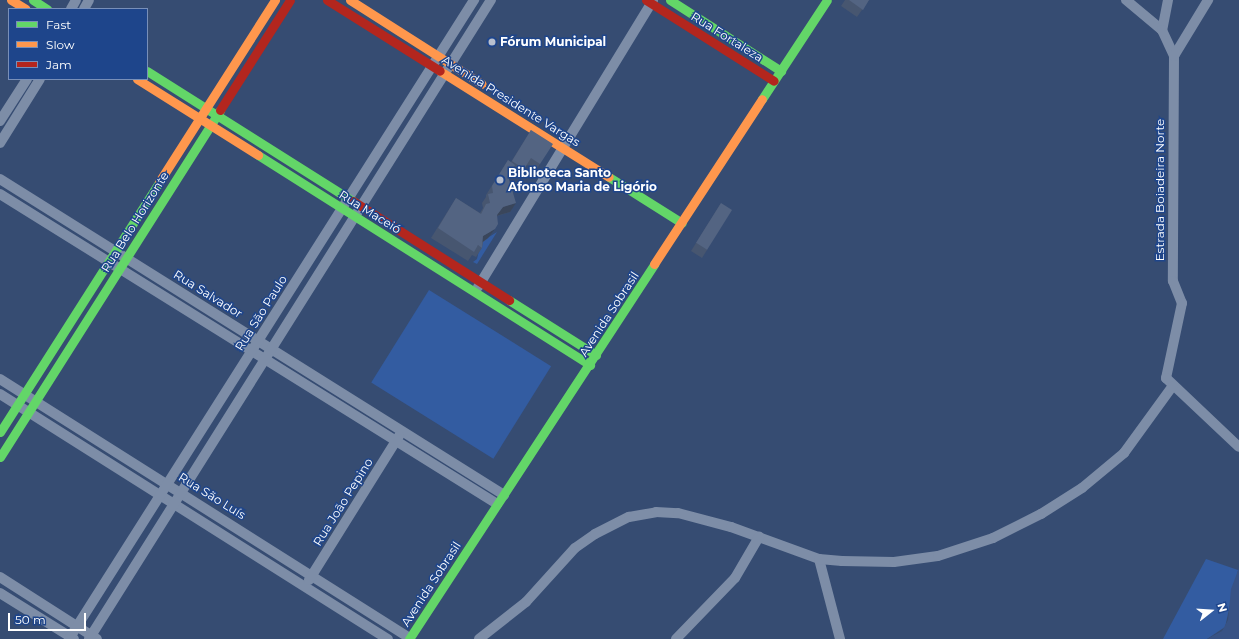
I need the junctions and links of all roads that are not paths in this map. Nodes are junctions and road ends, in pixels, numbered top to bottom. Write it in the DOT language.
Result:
graph roads {
  1 [pos="12,0"];
  2 [pos="33,0"];
  3 [pos="275,0"];
  4 [pos="290,0"];
  5 [pos="327,0"];
  6 [pos="350,0"];
  7 [pos="474,0"];
  8 [pos="491,0"];
  9 [pos="670,0"];
  10 [pos="827,0"];
  11 [pos="1126,0"];
  12 [pos="1168,0"];
  13 [pos="1208,0"];
  14 [pos="650,1"];
  15 [pos="24,8"];
  16 [pos="45,8"];
  17 [pos="467,12"];
  18 [pos="690,13"];
  19 [pos="479,19"];
  20 [pos="260,24"];
  21 [pos="683,24"];
  22 [pos="1162,30"];
  23 [pos="270,31"];
  24 [pos="735,41"];
  25 [pos="728,52"];
  26 [pos="1174,56"];
  27 [pos="439,57"];
  28 [pos="236,63"];
  29 [pos="451,64"];
  30 [pos="433,67"];
  31 [pos="246,69"];
  32 [pos="781,71"];
  33 [pos="148,72"];
  34 [pos="445,74"];
  35 [pos="26,80"];
  36 [pos="39,80"];
  37 [pos="139,80"];
  38 [pos="162,80"];
  39 [pos="774,81"];
  40 [pos="490,89"];
  41 [pos="155,90"];
  42 [pos="16,96"];
  43 [pos="26,102"];
  44 [pos="208,108"];
  45 [pos="404,112"];
  46 [pos="218,114"];
  47 [pos="200,120"];
  48 [pos="416,120"];
  49 [pos="0,121"];
  50 [pos="210,126"];
  51 [pos="554,130"];
  52 [pos="263,142"];
  53 [pos="564,143"];
  54 [pos="0,144"];
  55 [pos="255,154"];
  56 [pos="376,156"];
  57 [pos="388,162"];
  58 [pos="170,167"];
  59 [pos="303,168"];
  60 [pos="180,173"];
  61 [pos="0,179"];
  62 [pos="296,180"];
  63 [pos="19,192"];
  64 [pos="0,194"];
  65 [pos="349,197"];
  66 [pos="14,202"];
  67 [pos="362,205"];
  68 [pos="342,208"];
  69 [pos="687,215"];
  70 [pos="355,216"];
  71 [pos="682,223"];
  72 [pos="412,237"];
  73 [pos="319,246"];
  74 [pos="405,248"];
  75 [pos="116,252"];
  76 [pos="331,253"];
  77 [pos="127,258"];
  78 [pos="110,261"];
  79 [pos="121,268"];
  80 [pos="481,282"];
  81 [pos="475,292"];
  82 [pos="285,300"];
  83 [pos="297,307"];
  84 [pos="212,312"];
  85 [pos="207,323"];
  86 [pos="260,341"];
  87 [pos="271,348"];
  88 [pos="252,352"];
  89 [pos="596,355"];
  90 [pos="264,360"];
  91 [pos="590,364"];
  92 [pos="312,373"];
  93 [pos="0,379"];
  94 [pos="1170,384"];
  95 [pos="305,385"];
  96 [pos="0,394"];
  97 [pos="24,394"];
  98 [pos="35,401"];
  99 [pos="219,404"];
  100 [pos="17,405"];
  101 [pos="28,411"];
  102 [pos="232,411"];
  103 [pos="402,430"];
  104 [pos="0,432"];
  105 [pos="85,432"];
  106 [pos="396,442"];
  107 [pos="79,444"];
  108 [pos="1239,447"];
  109 [pos="187,454"];
  110 [pos="0,457"];
  111 [pos="200,462"];
  112 [pos="168,483"];
  113 [pos="180,492"];
  114 [pos="504,495"];
  115 [pos="160,496"];
  116 [pos="172,504"];
  117 [pos="497,504"];
  118 [pos="228,522"];
  119 [pos="221,534"];
  120 [pos="759,537"];
  121 [pos="819,558"];
  122 [pos="312,576"];
  123 [pos="0,577"];
  124 [pos="305,587"];
  125 [pos="20,590"];
  126 [pos="0,593"];
  127 [pos="13,602"];
  128 [pos="77,626"];
  129 [pos="71,638"];
  130 [pos="92,638"];
  131 [pos="409,638"];
  132 [pos="388,639"];
  133 [pos="479,639"];
  134 [pos="676,639"];
  135 [pos="840,639"];
  1 -- 15 [label="street"];
  2 -- 16 [label="street"];
  3 -- 20 [label="street, Rua Belo Horizonte"];
  4 -- 23 [label="street, Rua Belo Horizonte"];
  5 -- 30 [label="street, Avenida Presidente Vargas"];
  6 -- 27 [label="street, Avenida Presidente Vargas"];
  7 -- 17 [label="street, Rua São Paulo"];
  8 -- 19 [label="street"];
  9 -- 18 [label="street, Rua Fortaleza"];
  10 -- 32 [label="street, Avenida Sobrasil"];
  11 -- 22 [label="street"];
  12 -- 22 [label="street"];
  13 -- 26 [label="street"];
  14 -- 21 [label="street, Rua Fortaleza"];
  14 -- 53 [label="street"];
  17 -- 19 [label="street"];
  17 -- 27 [label="street, Rua São Paulo"];
  18 -- 21 [label="street"];
  18 -- 24 [label="street, Rua Fortaleza"];
  19 -- 29 [label="street"];
  20 -- 23 [label="street"];
  20 -- 28 [label="street, Rua Belo Horizonte"];
  21 -- 25 [label="street, Rua Fortaleza"];
  22 -- 26 [label="street, Estrada Boiadeira Norte"];
  23 -- 31 [label="street, Rua Belo Horizonte"];
  24 -- 25 [label="street"];
  24 -- 32 [label="street, Rua Fortaleza"];
  25 -- 39 [label="street, Rua Fortaleza"];
  26 -- 94 [label="street, Estrada Boiadeira Norte"];
  27 -- 29 [label="street, Avenida Presidente Vargas"];
  27 -- 30 [label="street, Rua São Paulo"];
  28 -- 31 [label="street"];
  28 -- 44 [label="street, Rua Belo Horizonte"];
  29 -- 34 [label="street"];
  29 -- 40 [label="street, Avenida Presidente Vargas"];
  30 -- 34 [label="street, Avenida Presidente Vargas"];
  30 -- 45 [label="street, Rua São Paulo"];
  31 -- 46 [label="street, Rua Belo Horizonte"];
  32 -- 39 [label="street, Avenida Sobrasil"];
  33 -- 38 [label="street, Rua Maceió"];
  34 -- 48 [label="street"];
  34 -- 53 [label="street, Avenida Presidente Vargas"];
  35 -- 42 [label="street"];
  36 -- 43 [label="street"];
  37 -- 41 [label="street, Rua Maceió"];
  38 -- 41 [label="street"];
  38 -- 44 [label="street, Rua Maceió"];
  39 -- 69 [label="street, Avenida Sobrasil"];
  41 -- 47 [label="street, Rua Maceió"];
  42 -- 43 [label="street"];
  42 -- 49 [label="street"];
  43 -- 54 [label="street"];
  44 -- 46 [label="street, Rua Maceió"];
  44 -- 47 [label="street, Rua Belo Horizonte"];
  45 -- 48 [label="street"];
  45 -- 56 [label="street, Rua São Paulo"];
  46 -- 50 [label="street, Rua Belo Horizonte"];
  46 -- 52 [label="street, Rua Maceió"];
  47 -- 50 [label="street, Rua Maceió"];
  47 -- 58 [label="street, Rua Belo Horizonte"];
  48 -- 57 [label="street"];
  50 -- 55 [label="street, Rua Maceió"];
  50 -- 60 [label="street, Rua Belo Horizonte"];
  51 -- 53 [label="street, Avenida Presidente Vargas"];
  52 -- 55 [label="street"];
  52 -- 59 [label="street, Rua Maceió"];
  53 -- 69 [label="street, Avenida Presidente Vargas"];
  53 -- 71 [label="street, Avenida Presidente Vargas"];
  53 -- 80 [label="street"];
  55 -- 62 [label="street, Rua Maceió"];
  56 -- 57 [label="street"];
  56 -- 65 [label="street, Rua São Paulo"];
  57 -- 67 [label="street"];
  58 -- 60 [label="street"];
  58 -- 75 [label="street, Rua Belo Horizonte"];
  59 -- 62 [label="street"];
  59 -- 65 [label="street, Rua Maceió"];
  60 -- 77 [label="street, Rua Belo Horizonte"];
  61 -- 63 [label="street, Rua Salvador"];
  62 -- 68 [label="street, Rua Maceió"];
  63 -- 66 [label="street"];
  63 -- 75 [label="street, Rua Salvador"];
  64 -- 66 [label="street, Rua Salvador"];
  65 -- 67 [label="street, Rua Maceió"];
  65 -- 68 [label="street, Rua São Paulo"];
  66 -- 78 [label="street, Rua Salvador"];
  67 -- 70 [label="street"];
  67 -- 72 [label="street, Rua Maceió"];
  68 -- 70 [label="street, Rua Maceió"];
  68 -- 73 [label="street, Rua São Paulo"];
  69 -- 71 [label="street, Avenida Sobrasil"];
  70 -- 74 [label="street, Rua Maceió"];
  70 -- 76 [label="street"];
  71 -- 89 [label="street, Avenida Sobrasil"];
  72 -- 74 [label="street"];
  72 -- 80 [label="street, Rua Maceió"];
  73 -- 76 [label="street"];
  73 -- 82 [label="street, Rua São Paulo"];
  74 -- 81 [label="street, Rua Maceió"];
  75 -- 77 [label="street, Rua Salvador"];
  75 -- 78 [label="street, Rua Belo Horizonte"];
  76 -- 83 [label="street"];
  77 -- 79 [label="street, Rua Belo Horizonte"];
  77 -- 84 [label="street, Rua Salvador"];
  78 -- 79 [label="street, Rua Salvador"];
  78 -- 97 [label="street, Rua Belo Horizonte"];
  79 -- 85 [label="street, Rua Salvador"];
  79 -- 98 [label="street, Rua Belo Horizonte"];
  80 -- 81 [label="street"];
  80 -- 89 [label="street, Rua Maceió"];
  81 -- 91 [label="street, Rua Maceió"];
  82 -- 83 [label="street"];
  82 -- 86 [label="street, Rua São Paulo"];
  83 -- 87 [label="street"];
  84 -- 85 [label="street"];
  84 -- 86 [label="street, Rua Salvador"];
  85 -- 88 [label="street, Rua Salvador"];
  86 -- 87 [label="street, Rua Salvador"];
  86 -- 88 [label="street, Rua São Paulo"];
  87 -- 90 [label="street"];
  87 -- 92 [label="street, Rua Salvador"];
  88 -- 90 [label="street, Rua Salvador"];
  88 -- 99 [label="street, Rua São Paulo"];
  89 -- 91 [label="street, Avenida Sobrasil"];
  90 -- 95 [label="street, Rua Salvador"];
  90 -- 102 [label="street"];
  91 -- 114 [label="street, Avenida Sobrasil"];
  92 -- 95 [label="street"];
  92 -- 103 [label="street, Rua Salvador"];
  93 -- 97 [label="street, Rua São Luís"];
  94 -- 108 [label="street"];
  94 -- 121 [label="street"];
  95 -- 106 [label="street, Rua Salvador"];
  96 -- 100 [label="street"];
  97 -- 98 [label="street, Rua São Luís"];
  97 -- 100 [label="street, Rua Belo Horizonte"];
  98 -- 101 [label="street, Rua Belo Horizonte"];
  98 -- 105 [label="street, Rua São Luís"];
  99 -- 102 [label="street"];
  99 -- 109 [label="street, Rua São Paulo"];
  100 -- 101 [label="street"];
  100 -- 104 [label="street, Rua Belo Horizonte"];
  101 -- 107 [label="street"];
  101 -- 110 [label="street, Rua Belo Horizonte"];
  102 -- 111 [label="street"];
  103 -- 106 [label="street, Rua João Pepino"];
  103 -- 114 [label="street, Rua Salvador"];
  105 -- 107 [label="street"];
  105 -- 112 [label="street, Rua São Luís"];
  106 -- 117 [label="street, Rua Salvador"];
  106 -- 122 [label="street, Rua João Pepino"];
  107 -- 115 [label="street"];
  109 -- 111 [label="street"];
  109 -- 112 [label="street, Rua São Paulo"];
  111 -- 113 [label="street"];
  112 -- 113 [label="street, Rua São Luís"];
  112 -- 115 [label="street, Rua São Paulo"];
  113 -- 116 [label="street"];
  113 -- 118 [label="street, Rua São Luís"];
  114 -- 117 [label="street, Avenida Sobrasil"];
  115 -- 116 [label="street"];
  115 -- 128 [label="street, Rua São Paulo"];
  116 -- 119 [label="street"];
  116 -- 130 [label="street"];
  117 -- 131 [label="street, Avenida Sobrasil"];
  118 -- 119 [label="street"];
  118 -- 122 [label="street, Rua São Luís"];
  119 -- 124 [label="street"];
  120 -- 121 [label="street"];
  120 -- 133 [label="street"];
  120 -- 134 [label="street"];
  121 -- 135 [label="street"];
  122 -- 124 [label="street, Rua João Pepino"];
  122 -- 131 [label="street, Rua São Luís"];
  123 -- 125 [label="street"];
  124 -- 132 [label="street"];
  125 -- 127 [label="street"];
  125 -- 128 [label="street"];
  126 -- 127 [label="street"];
  127 -- 129 [label="street"];
  128 -- 129 [label="street, Rua São Paulo"];
  128 -- 130 [label="street"];
}
